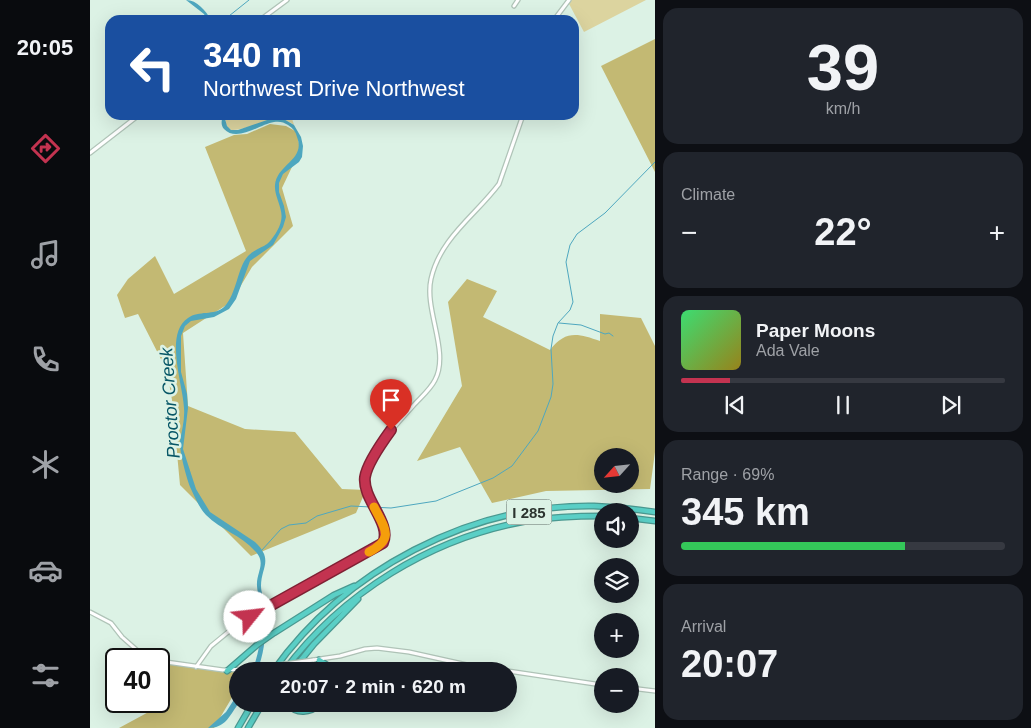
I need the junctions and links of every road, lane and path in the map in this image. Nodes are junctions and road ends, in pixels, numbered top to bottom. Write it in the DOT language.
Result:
graph roads {
  1 [pos="287,0"];
  2 [pos="518,0"];
  3 [pos="569,0"];
  4 [pos="514,6"];
  5 [pos="267,15"];
  6 [pos="558,15"];
  7 [pos="133,120"];
  8 [pos="521,120"];
  9 [pos="90,153"];
  10 [pos="655,512"];
  11 [pos="594,516"];
  12 [pos="639,519"];
  13 [pos="655,521"];
  14 [pos="360,583"];
  15 [pos="372,586"];
  16 [pos="90,612"];
  17 [pos="135,648"];
  18 [pos="319,660"];
  19 [pos="281,662"];
  20 [pos="292,662"];
  21 [pos="299,662"];
  22 [pos="322,662"];
  23 [pos="459,662"];
  24 [pos="170,663"];
  25 [pos="196,667"];
  26 [pos="227,671"];
  27 [pos="517,672"];
  28 [pos="594,684"];
  29 [pos="639,689"];
  30 [pos="655,691"];
  31 [pos="247,712"];
  32 [pos="257,712"];
  33 [pos="238,728"];
  34 [pos="248,728"];
  1 -- 5 [label="street"];
  2 -- 4 [label="street"];
  3 -- 6 [label="street"];
  7 -- 9 [label="street"];
  8 -- 25 [label="street"];
  10 -- 14 [label="highway, I 285"];
  11 -- 15 [label="highway, I 285"];
  12 -- 13 [label="highway"];
  14 -- 19 [label="highway, I 285"];
  14 -- 26 [label="highway"];
  15 -- 20 [label="highway, I 285"];
  15 -- 21 [label="highway"];
  16 -- 17 [label="street"];
  18 -- 22 [label="highway"];
  18 -- 23 [label="street"];
  18 -- 26 [label="street, bridge"];
  24 -- 25 [label="street"];
  25 -- 26 [label="street"];
  27 -- 28 [label="street"];
  29 -- 30 [label="street"];
  31 -- 33 [label="highway"];
  32 -- 34 [label="highway"];
}
